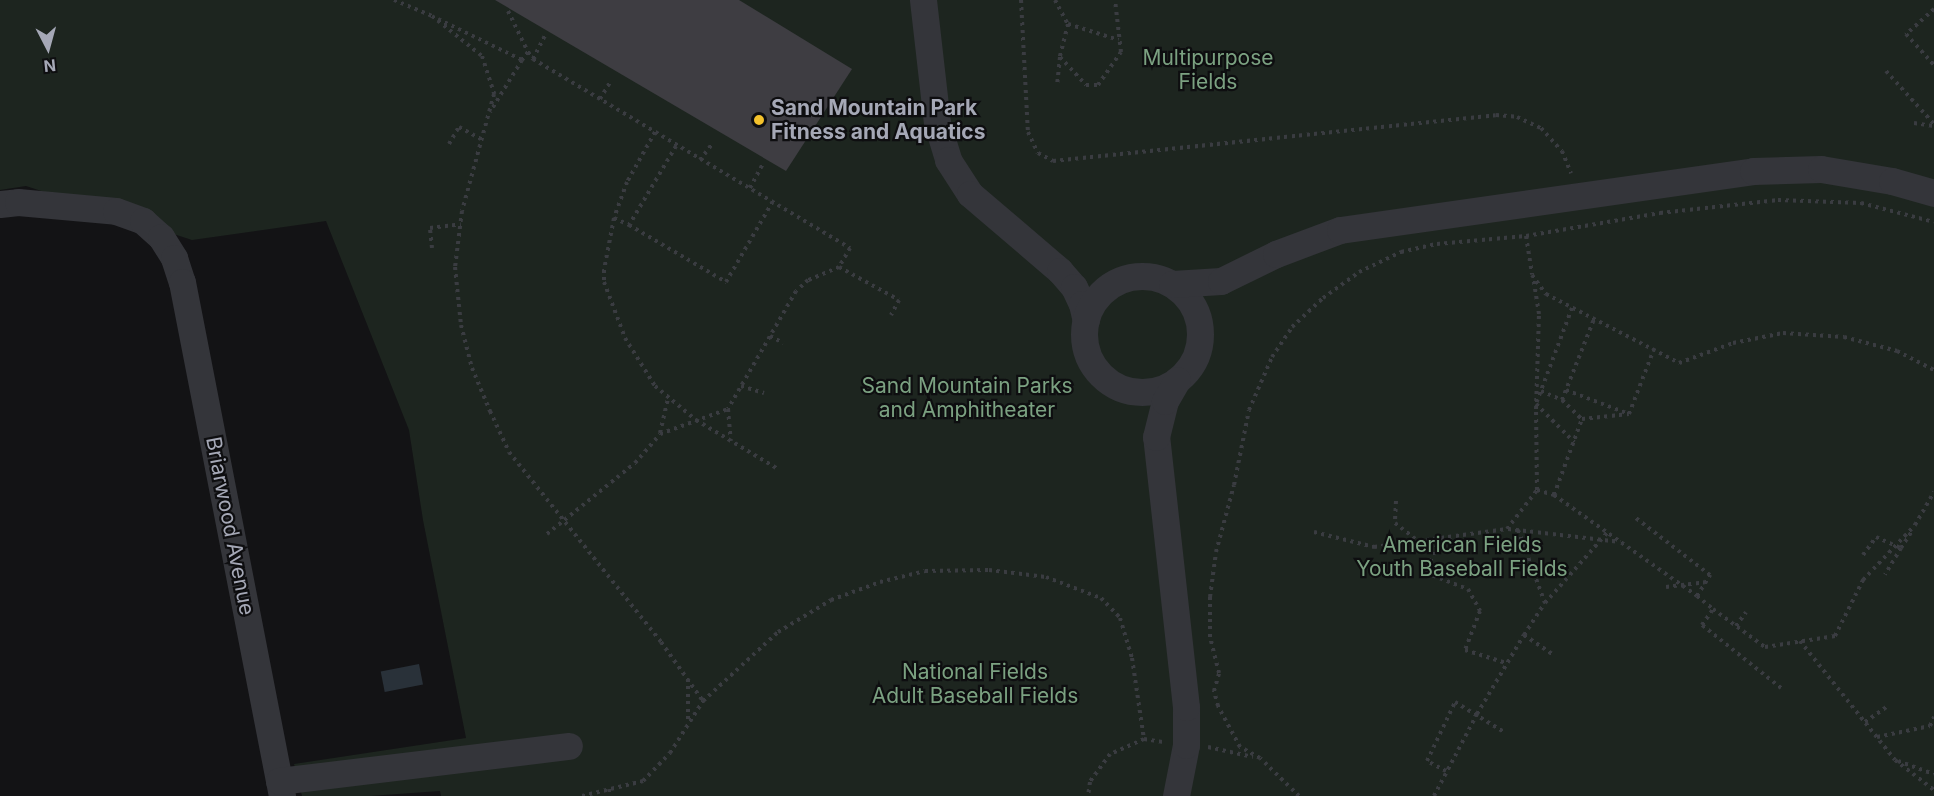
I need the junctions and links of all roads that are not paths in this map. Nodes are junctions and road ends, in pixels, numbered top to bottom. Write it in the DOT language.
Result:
graph roads {
  1 [pos="923,0"];
  2 [pos="1934,193"];
  3 [pos="0,204"];
  4 [pos="1060,271"];
  5 [pos="1232,276"];
  6 [pos="1117,282"];
  7 [pos="1172,284"];
  8 [pos="1086,321"];
  9 [pos="1200,325"];
  10 [pos="1177,380"];
  11 [pos="1122,388"];
  12 [pos="1156,437"];
  13 [pos="569,746"];
  14 [pos="280,788"];
  15 [pos="1176,796"];
  1 -- 4 [label="street"];
  2 -- 5 [label="street"];
  3 -- 14 [label="street, Briarwood Avenue"];
  4 -- 6 [label="street"];
  4 -- 8 [label="street"];
  5 -- 7 [label="street"];
  5 -- 9 [label="street"];
  6 -- 7 [label="street"];
  6 -- 8 [label="street"];
  7 -- 9 [label="street"];
  8 -- 11 [label="street"];
  9 -- 10 [label="street"];
  10 -- 11 [label="street"];
  10 -- 12 [label="street"];
  11 -- 12 [label="street"];
  12 -- 15 [label="street"];
  13 -- 14 [label="street"];
}
